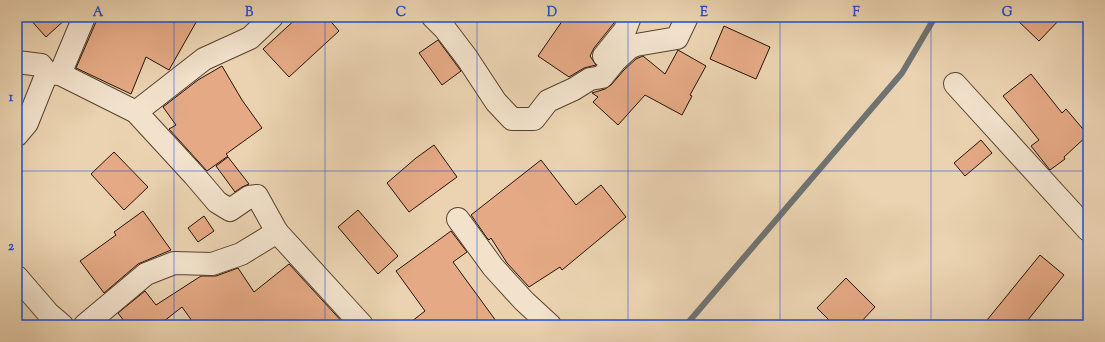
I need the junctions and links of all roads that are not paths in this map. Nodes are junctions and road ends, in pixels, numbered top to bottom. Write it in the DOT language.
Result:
graph roads {
  1 [pos="84,17"];
  2 [pos="433,17"];
  3 [pos="630,17"];
  4 [pos="687,17"];
  5 [pos="268,20"];
  6 [pos="17,62"];
  7 [pos="53,73"];
  8 [pos="955,84"];
  9 [pos="574,89"];
  10 [pos="136,112"];
  11 [pos="17,135"];
  12 [pos="458,219"];
  13 [pos="1088,230"];
  14 [pos="277,232"];
  15 [pos="17,277"];
  16 [pos="62,325"];
  17 [pos="85,325"];
  18 [pos="362,325"];
  19 [pos="550,325"];
  1 -- 7 [label="street"];
  2 -- 9 [label="street"];
  3 -- 9 [label="street"];
  4 -- 9 [label="street"];
  5 -- 10 [label="street"];
  6 -- 7 [label="street"];
  7 -- 10 [label="street"];
  7 -- 11 [label="street"];
  8 -- 13 [label="street"];
  10 -- 14 [label="street"];
  12 -- 19 [label="street"];
  14 -- 17 [label="street"];
  14 -- 18 [label="street"];
  15 -- 16 [label="street"];
}
